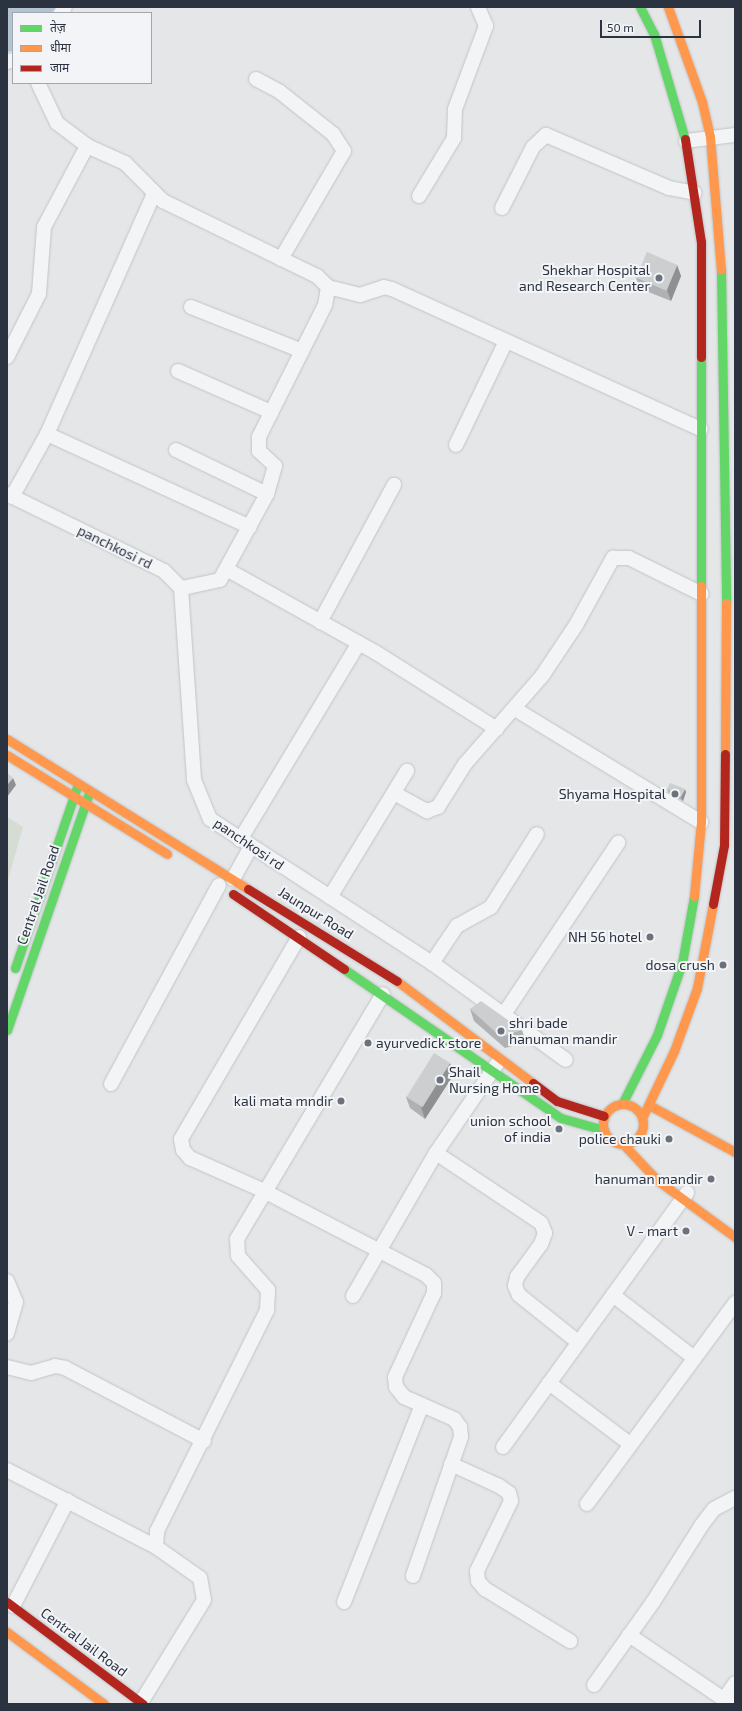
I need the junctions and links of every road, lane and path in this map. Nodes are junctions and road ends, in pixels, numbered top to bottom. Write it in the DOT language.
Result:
graph roads {
  1 [pos="478,7"];
  2 [pos="640,7"];
  3 [pos="668,7"];
  4 [pos="256,78"];
  5 [pos="38,84"];
  6 [pos="735,135"];
  7 [pos="710,137"];
  8 [pos="686,141"];
  9 [pos="86,146"];
  10 [pos="695,193"];
  11 [pos="154,194"];
  12 [pos="419,196"];
  13 [pos="502,208"];
  14 [pos="721,246"];
  15 [pos="735,254"];
  16 [pos="281,259"];
  17 [pos="328,287"];
  18 [pos="191,307"];
  19 [pos="506,341"];
  20 [pos="302,351"];
  21 [pos="7,357"];
  22 [pos="178,371"];
  23 [pos="271,412"];
  24 [pos="701,429"];
  25 [pos="47,434"];
  26 [pos="456,445"];
  27 [pos="176,450"];
  28 [pos="394,485"];
  29 [pos="267,494"];
  30 [pos="10,495"];
  31 [pos="250,527"];
  32 [pos="228,570"];
  33 [pos="181,588"];
  34 [pos="702,594"];
  35 [pos="731,605"];
  36 [pos="320,622"];
  37 [pos="359,643"];
  38 [pos="515,709"];
  39 [pos="497,729"];
  40 [pos="7,739"];
  41 [pos="7,755"];
  42 [pos="407,771"];
  43 [pos="78,784"];
  44 [pos="90,792"];
  45 [pos="394,793"];
  46 [pos="72,798"];
  47 [pos="84,805"];
  48 [pos="701,822"];
  49 [pos="537,834"];
  50 [pos="246,843"];
  51 [pos="618,843"];
  52 [pos="176,859"];
  53 [pos="207,878"];
  54 [pos="233,879"];
  55 [pos="219,885"];
  56 [pos="330,897"];
  57 [pos="299,937"];
  58 [pos="432,963"];
  59 [pos="12,977"];
  60 [pos="383,994"];
  61 [pos="504,1014"];
  62 [pos="7,1030"];
  63 [pos="566,1060"];
  64 [pos="496,1065"];
  65 [pos="112,1084"];
  66 [pos="622,1104"];
  67 [pos="649,1105"];
  68 [pos="604,1116"];
  69 [pos="642,1118"];
  70 [pos="604,1130"];
  71 [pos="637,1138"];
  72 [pos="623,1144"];
  73 [pos="645,1149"];
  74 [pos="735,1152"];
  75 [pos="436,1153"];
  76 [pos="668,1175"];
  77 [pos="264,1191"];
  78 [pos="685,1195"];
  79 [pos="718,1211"];
  80 [pos="735,1237"];
  81 [pos="377,1251"];
  82 [pos="7,1281"];
  83 [pos="353,1296"];
  84 [pos="613,1296"];
  85 [pos="735,1303"];
  86 [pos="7,1334"];
  87 [pos="578,1342"];
  88 [pos="694,1357"];
  89 [pos="7,1367"];
  90 [pos="549,1383"];
  91 [pos="422,1405"];
  92 [pos="204,1441"];
  93 [pos="630,1444"];
  94 [pos="503,1447"];
  95 [pos="452,1464"];
  96 [pos="7,1470"];
  97 [pos="735,1498"];
  98 [pos="68,1500"];
  99 [pos="587,1504"];
  100 [pos="156,1547"];
  101 [pos="413,1576"];
  102 [pos="344,1602"];
  103 [pos="10,1604"];
  104 [pos="7,1632"];
  105 [pos="629,1635"];
  106 [pos="570,1641"];
  107 [pos="735,1683"];
  108 [pos="594,1685"];
  109 [pos="727,1702"];
  110 [pos="104,1704"];
  111 [pos="142,1704"];
  1 -- 12 [label="street"];
  2 -- 8 [label="main road"];
  3 -- 7 [label="main road"];
  4 -- 16 [label="street"];
  5 -- 9 [label="street"];
  6 -- 7 [label="street"];
  7 -- 8 [label="street"];
  7 -- 14 [label="main road"];
  8 -- 10 [label="main road"];
  9 -- 11 [label="street"];
  9 -- 21 [label="street"];
  10 -- 13 [label="street"];
  10 -- 24 [label="main road"];
  11 -- 16 [label="street"];
  11 -- 25 [label="street"];
  14 -- 15 [label="street"];
  14 -- 35 [label="main road"];
  16 -- 17 [label="street"];
  17 -- 19 [label="street"];
  17 -- 20 [label="street"];
  18 -- 20 [label="street"];
  19 -- 24 [label="street"];
  19 -- 26 [label="street"];
  20 -- 23 [label="street"];
  22 -- 23 [label="street"];
  23 -- 29 [label="street"];
  24 -- 34 [label="main road"];
  25 -- 30 [label="street"];
  25 -- 31 [label="street"];
  27 -- 29 [label="street"];
  28 -- 36 [label="street"];
  29 -- 31 [label="street"];
  30 -- 33 [label="street, panchkosi rd"];
  31 -- 32 [label="street"];
  32 -- 33 [label="street"];
  32 -- 36 [label="street"];
  33 -- 50 [label="street, panchkosi rd"];
  34 -- 38 [label="street"];
  34 -- 48 [label="main road"];
  35 -- 67 [label="main road"];
  36 -- 37 [label="street"];
  37 -- 39 [label="street"];
  37 -- 50 [label="street"];
  38 -- 39 [label="street"];
  38 -- 48 [label="street"];
  39 -- 45 [label="street"];
  40 -- 43 [label="main road, Jaunpur Road"];
  41 -- 46 [label="main road"];
  42 -- 45 [label="street"];
  43 -- 44 [label="main road, Jaunpur Road"];
  43 -- 46 [label="main road"];
  44 -- 47 [label="main road, Central Jail Road"];
  44 -- 54 [label="main road, Jaunpur Road"];
  45 -- 56 [label="street"];
  46 -- 47 [label="main road"];
  46 -- 59 [label="main road"];
  47 -- 52 [label="main road"];
  47 -- 62 [label="main road, Central Jail Road"];
  48 -- 66 [label="main road"];
  49 -- 58 [label="street"];
  50 -- 54 [label="street"];
  50 -- 56 [label="street, panchkosi rd"];
  51 -- 61 [label="street"];
  53 -- 55 [label="main road, Jaunpur Road"];
  54 -- 64 [label="main road, Jaunpur Road"];
  55 -- 57 [label="main road, Jaunpur Road"];
  55 -- 65 [label="street"];
  56 -- 58 [label="street, panchkosi rd"];
  57 -- 60 [label="main road, Jaunpur Road"];
  57 -- 77 [label="street"];
  58 -- 61 [label="street, panchkosi rd"];
  60 -- 64 [label="main road, Jaunpur Road"];
  60 -- 77 [label="street"];
  61 -- 63 [label="street, panchkosi rd"];
  64 -- 68 [label="main road, Jaunpur Road"];
  64 -- 70 [label="main road, Jaunpur Road"];
  64 -- 75 [label="street"];
  66 -- 68 [label="main road"];
  66 -- 69 [label="main road"];
  67 -- 69 [label="main road"];
  67 -- 74 [label="main road"];
  68 -- 70 [label="main road"];
  69 -- 71 [label="main road"];
  70 -- 72 [label="main road"];
  71 -- 72 [label="main road"];
  71 -- 73 [label="main road"];
  72 -- 78 [label="main road"];
  75 -- 81 [label="street"];
  75 -- 87 [label="street"];
  76 -- 78 [label="main road"];
  77 -- 81 [label="street"];
  77 -- 92 [label="street"];
  78 -- 79 [label="main road"];
  78 -- 80 [label="main road"];
  78 -- 84 [label="street"];
  81 -- 83 [label="street"];
  81 -- 91 [label="street"];
  82 -- 86 [label="street"];
  84 -- 87 [label="street"];
  84 -- 88 [label="street"];
  85 -- 88 [label="street"];
  87 -- 90 [label="street"];
  88 -- 93 [label="street"];
  89 -- 92 [label="street"];
  90 -- 93 [label="street"];
  90 -- 94 [label="street"];
  91 -- 95 [label="street"];
  91 -- 102 [label="street"];
  92 -- 100 [label="street"];
  93 -- 99 [label="street"];
  95 -- 101 [label="street"];
  95 -- 106 [label="street"];
  96 -- 98 [label="street"];
  97 -- 105 [label="street"];
  98 -- 100 [label="street"];
  98 -- 103 [label="street"];
  100 -- 111 [label="street"];
  103 -- 111 [label="main road, Central Jail Road"];
  104 -- 110 [label="main road"];
  105 -- 108 [label="street"];
  105 -- 109 [label="street"];
  107 -- 109 [label="street"];
}
